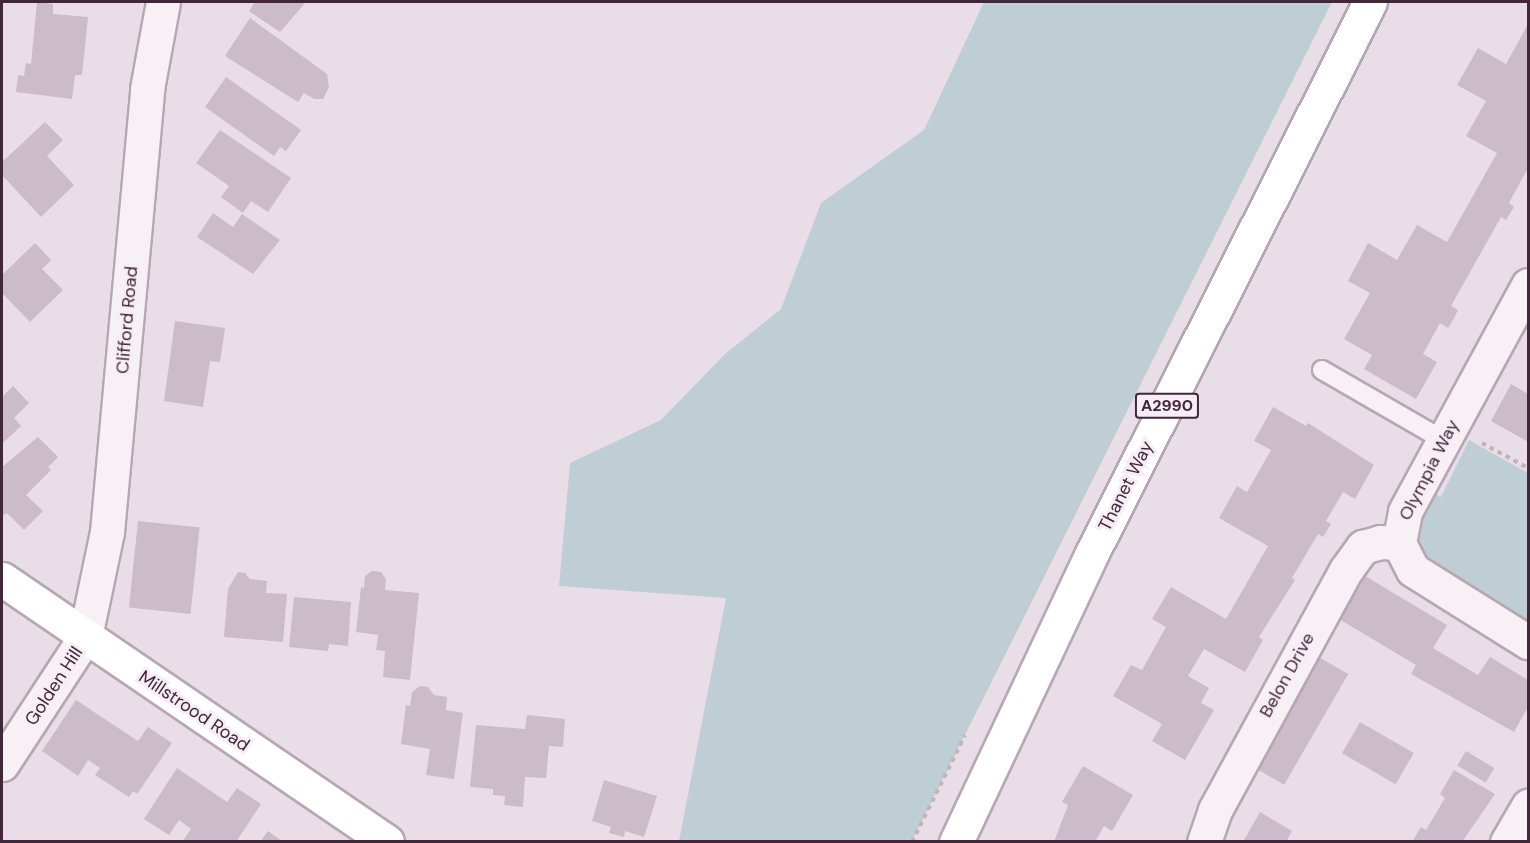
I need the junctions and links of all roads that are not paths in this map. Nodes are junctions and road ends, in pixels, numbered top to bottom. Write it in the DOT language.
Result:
graph roads {
  1 [pos="163,2"];
  2 [pos="1370,2"];
  3 [pos="1528,285"];
  4 [pos="1322,370"];
  5 [pos="1447,433"];
  6 [pos="1399,543"];
  7 [pos="2,579"];
  8 [pos="85,638"];
  9 [pos="1528,642"];
  10 [pos="2,764"];
  11 [pos="1528,806"];
  12 [pos="964,832"];
  13 [pos="387,842"];
  14 [pos="1204,842"];
  15 [pos="1507,842"];
  1 -- 8 [label="street, Clifford Road"];
  2 -- 12 [label="main road, Thanet Way / A2990"];
  3 -- 5 [label="street, Olympia Way"];
  4 -- 5 [label="lane"];
  5 -- 6 [label="street, Olympia Way"];
  6 -- 9 [label="street, Olympia Way"];
  6 -- 14 [label="street, Belon Drive"];
  7 -- 8 [label="main road, Millstrood Road"];
  8 -- 10 [label="street, Golden Hill"];
  8 -- 13 [label="main road, Millstrood Road"];
  11 -- 15 [label="street"];
}
